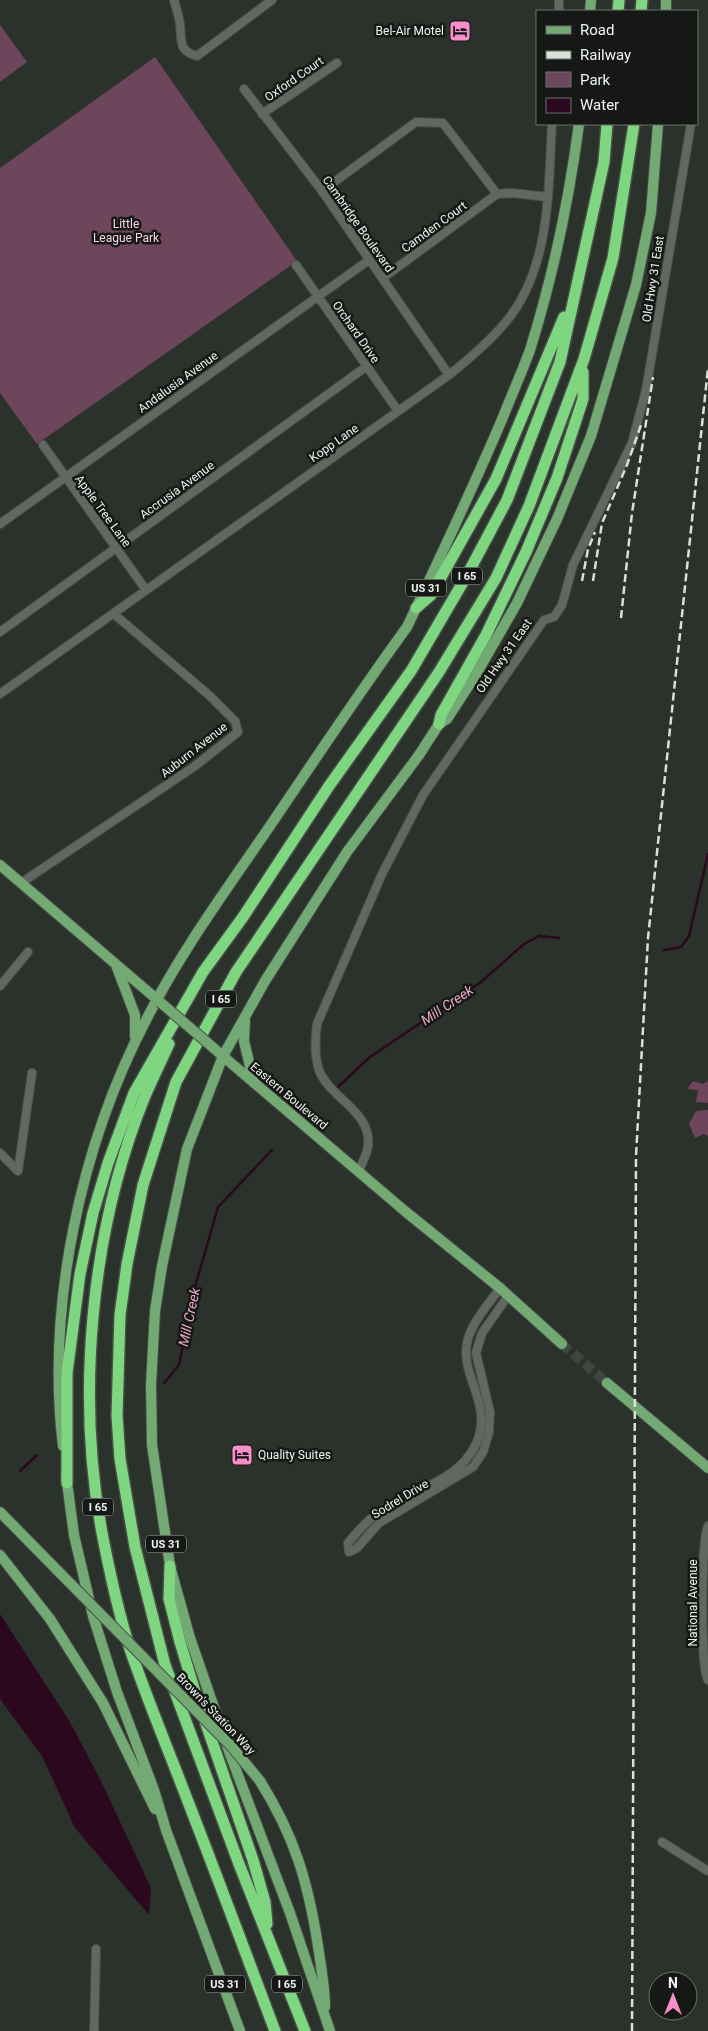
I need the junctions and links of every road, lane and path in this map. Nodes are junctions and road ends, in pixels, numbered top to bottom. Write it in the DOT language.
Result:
graph roads {
  1 [pos="174,0"];
  2 [pos="272,0"];
  3 [pos="338,63"];
  4 [pos="244,88"];
  5 [pos="262,114"];
  6 [pos="552,125"];
  7 [pos="579,125"];
  8 [pos="607,125"];
  9 [pos="634,125"];
  10 [pos="658,125"];
  11 [pos="691,125"];
  12 [pos="322,191"];
  13 [pos="498,194"];
  14 [pos="548,197"];
  15 [pos="369,260"];
  16 [pos="296,266"];
  17 [pos="383,278"];
  18 [pos="576,290"];
  19 [pos="318,298"];
  20 [pos="584,359"];
  21 [pos="366,366"];
  22 [pos="449,375"];
  23 [pos="398,411"];
  24 [pos="42,445"];
  25 [pos="65,477"];
  26 [pos="0,524"];
  27 [pos="116,548"];
  28 [pos="146,590"];
  29 [pos="416,608"];
  30 [pos="114,614"];
  31 [pos="0,632"];
  32 [pos="0,694"];
  33 [pos="439,724"];
  34 [pos="0,865"];
  35 [pos="21,883"];
  36 [pos="28,952"];
  37 [pos="116,964"];
  38 [pos="203,972"];
  39 [pos="0,986"];
  40 [pos="159,1000"];
  41 [pos="246,1015"];
  42 [pos="135,1044"];
  43 [pos="220,1053"];
  44 [pos="32,1073"];
  45 [pos="254,1083"];
  46 [pos="0,1154"];
  47 [pos="359,1171"];
  48 [pos="500,1288"];
  49 [pos="508,1296"];
  50 [pos="562,1344"];
  51 [pos="607,1383"];
  52 [pos="708,1468"];
  53 [pos="67,1483"];
  54 [pos="0,1512"];
  55 [pos="708,1526"];
  56 [pos="0,1555"];
  57 [pos="170,1566"];
  58 [pos="708,1680"];
  59 [pos="166,1830"];
  60 [pos="662,1842"];
  61 [pos="708,1871"];
  62 [pos="268,1936"];
  63 [pos="96,1949"];
  64 [pos="325,2016"];
  65 [pos="241,2029"];
  66 [pos="94,2031"];
  67 [pos="275,2031"];
  68 [pos="306,2031"];
  69 [pos="330,2031"];
  1 -- 2 [label="street"];
  3 -- 5 [label="street, Oxford Court"];
  4 -- 5 [label="street, Cambridge Boulevard"];
  5 -- 12 [label="street, Cambridge Boulevard"];
  6 -- 14 [label="street, Kopp Lane"];
  7 -- 29 [label="main road, US 31"];
  8 -- 18 [label="highway, I 65"];
  9 -- 20 [label="highway, I 65"];
  10 -- 33 [label="main road, US 31"];
  11 -- 47 [label="street, Old Hwy 31 East"];
  12 -- 13 [label="street"];
  12 -- 15 [label="street, Cambridge Boulevard"];
  13 -- 14 [label="street"];
  13 -- 17 [label="street, Camden Court"];
  14 -- 22 [label="street, Kopp Lane"];
  15 -- 17 [label="street, Cambridge Boulevard"];
  15 -- 19 [label="street, Andalusia Avenue"];
  16 -- 19 [label="street, Orchard Drive"];
  17 -- 22 [label="street, Cambridge Boulevard"];
  18 -- 29 [label="highway"];
  18 -- 38 [label="highway, I 65"];
  19 -- 21 [label="street, Orchard Drive"];
  19 -- 25 [label="street, Andalusia Avenue"];
  20 -- 33 [label="highway"];
  20 -- 62 [label="highway, I 65"];
  21 -- 23 [label="street, Orchard Drive"];
  21 -- 27 [label="street, Accrusia Avenue"];
  22 -- 23 [label="street, Kopp Lane"];
  23 -- 28 [label="street, Kopp Lane"];
  24 -- 25 [label="street, Apple Tree Lane"];
  25 -- 26 [label="street, Andalusia Avenue"];
  25 -- 27 [label="street, Apple Tree Lane"];
  27 -- 28 [label="street, Apple Tree Lane"];
  27 -- 31 [label="street, Accrusia Avenue"];
  28 -- 30 [label="street, Kopp Lane"];
  29 -- 40 [label="main road, US 31"];
  30 -- 32 [label="street, Kopp Lane"];
  30 -- 35 [label="street, Auburn Avenue"];
  33 -- 41 [label="main road, US 31"];
  34 -- 35 [label="main road, Eastern Boulevard"];
  35 -- 37 [label="main road, Eastern Boulevard"];
  36 -- 39 [label="street"];
  37 -- 40 [label="main road, Eastern Boulevard"];
  37 -- 42 [label="main road"];
  38 -- 53 [label="highway"];
  38 -- 67 [label="highway, I 65"];
  40 -- 42 [label="main road, US 31"];
  40 -- 43 [label="main road, Eastern Boulevard, bridge"];
  41 -- 43 [label="main road, US 31"];
  41 -- 45 [label="main road"];
  42 -- 53 [label="main road, US 31"];
  43 -- 45 [label="main road, Eastern Boulevard"];
  43 -- 57 [label="main road, US 31"];
  44 -- 46 [label="street"];
  45 -- 47 [label="main road, Eastern Boulevard"];
  47 -- 48 [label="main road, Eastern Boulevard"];
  48 -- 49 [label="main road, Eastern Boulevard"];
  48 -- 49 [label="street, Sodrel Drive"];
  49 -- 50 [label="main road, Eastern Boulevard"];
  51 -- 52 [label="main road"];
  53 -- 59 [label="main road, US 31"];
  54 -- 64 [label="main road, Brown's Station Way, bridge"];
  55 -- 58 [label="street, National Avenue"];
  56 -- 59 [label="main road"];
  57 -- 62 [label="highway"];
  57 -- 64 [label="main road, US 31"];
  59 -- 65 [label="main road, US 31"];
  60 -- 61 [label="street"];
  62 -- 68 [label="highway, I 65"];
  63 -- 66 [label="street"];
  64 -- 69 [label="main road, US 31"];
}
